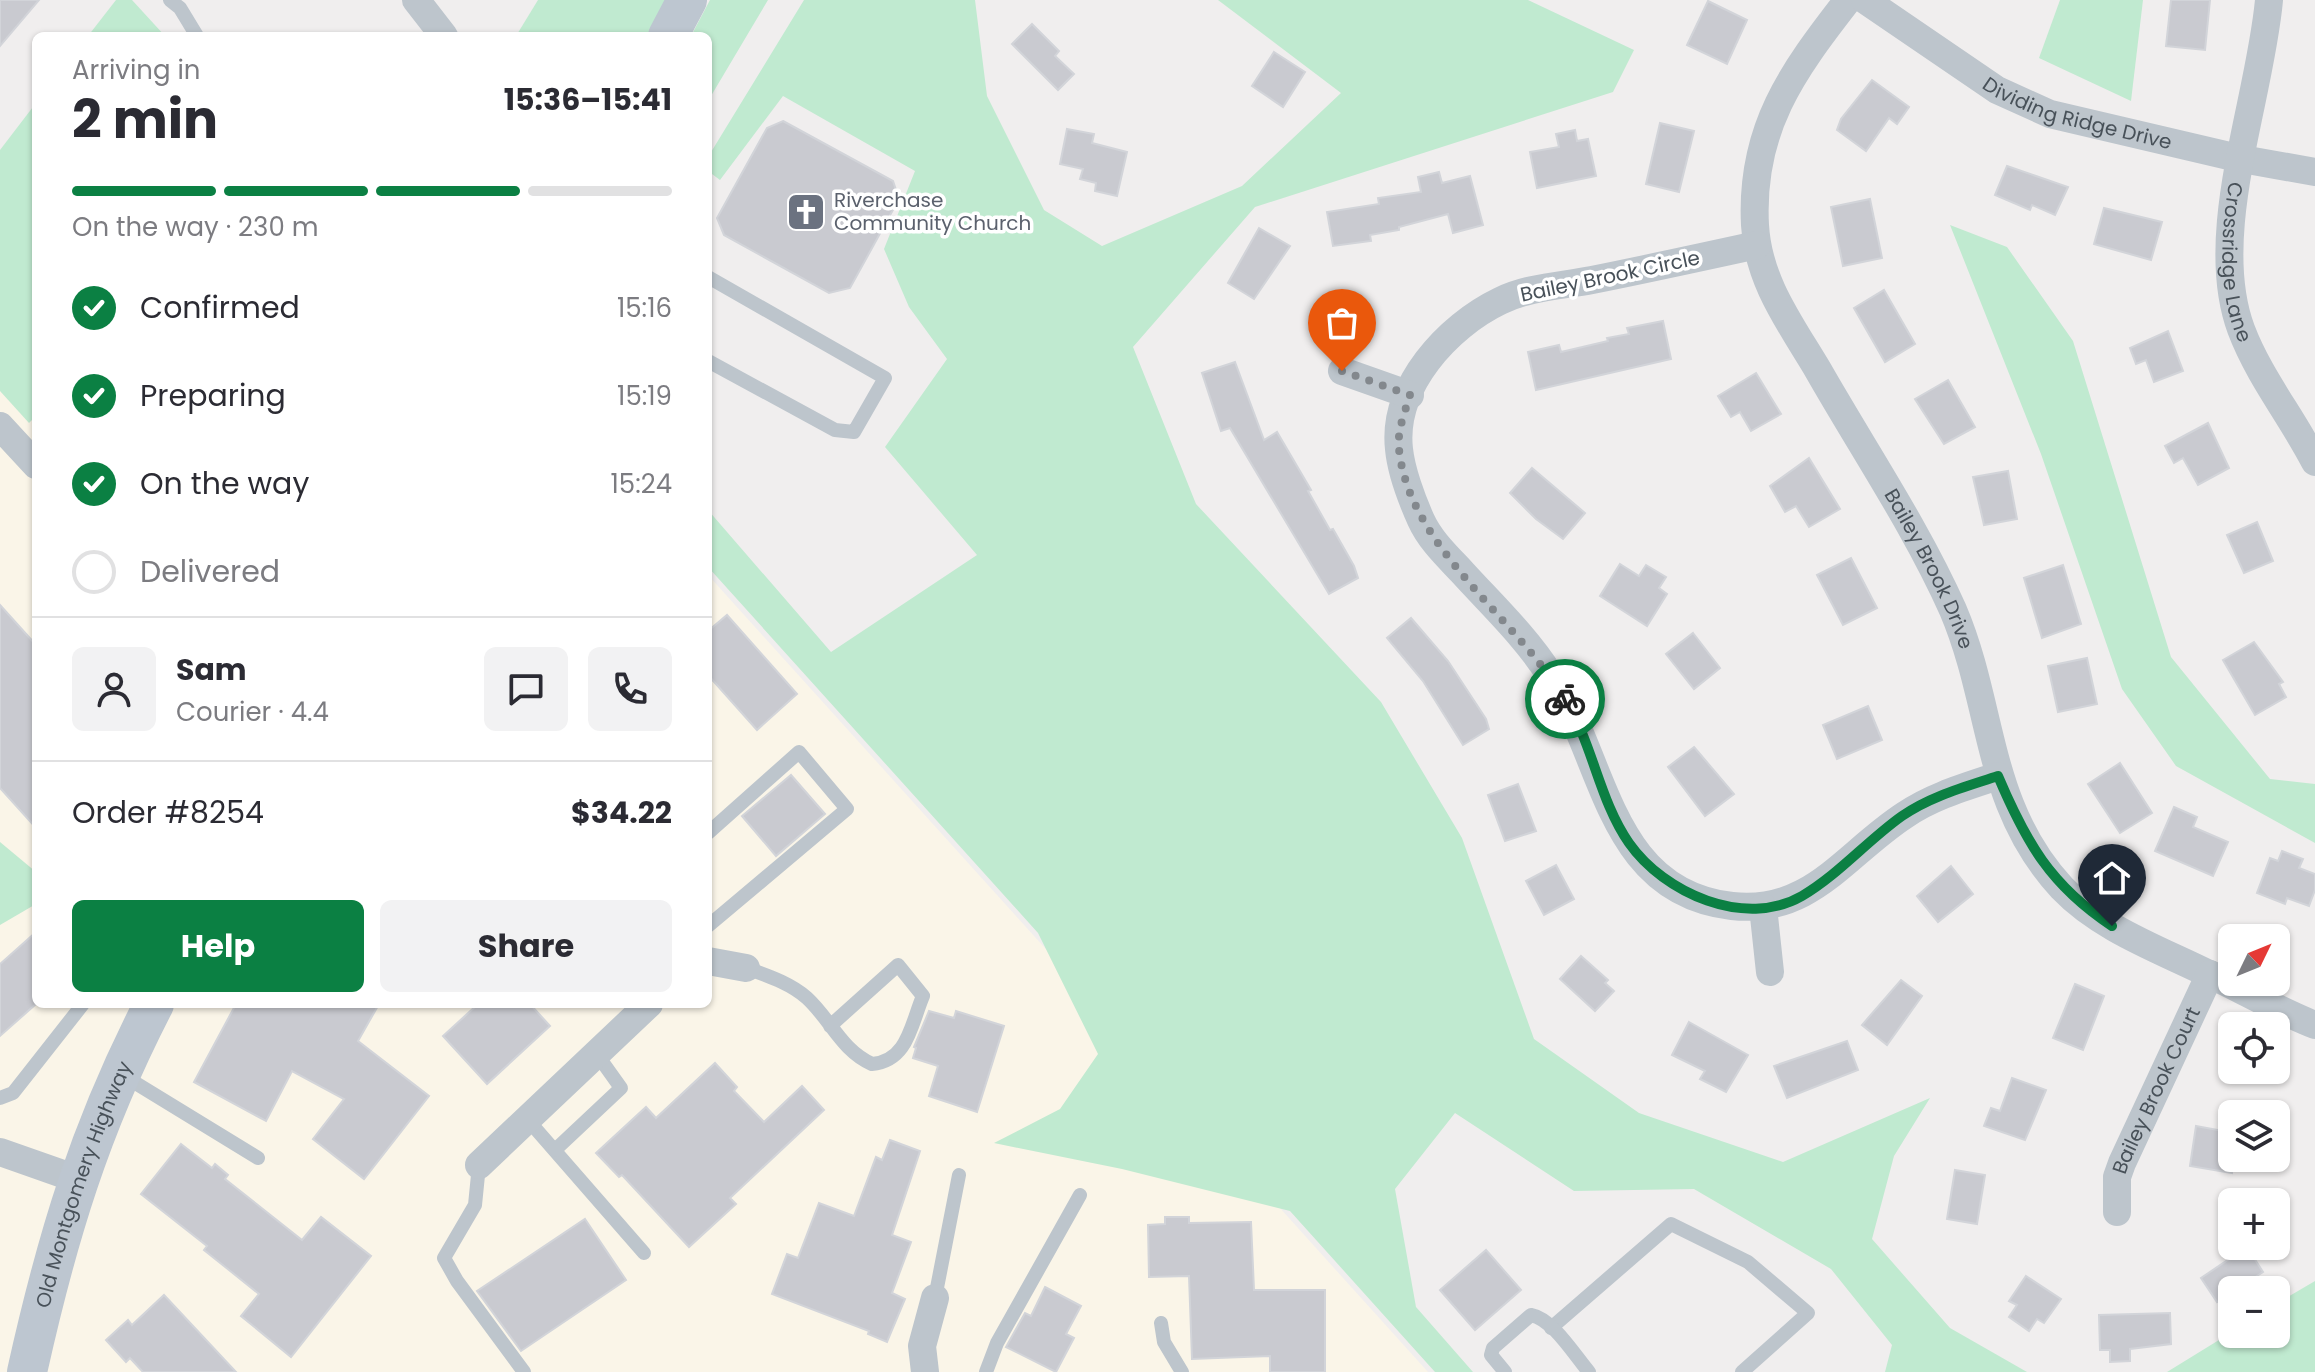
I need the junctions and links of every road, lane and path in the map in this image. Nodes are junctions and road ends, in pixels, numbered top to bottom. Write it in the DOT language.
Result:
graph roads {
  1 [pos="170,0"];
  2 [pos="416,0"];
  3 [pos="687,0"];
  4 [pos="1848,0"];
  5 [pos="1865,0"];
  6 [pos="2269,0"];
  7 [pos="195,32"];
  8 [pos="441,32"];
  9 [pos="670,32"];
  10 [pos="2242,159"];
  11 [pos="2315,172"];
  12 [pos="1757,245"];
  13 [pos="712,279"];
  14 [pos="712,363"];
  15 [pos="1342,371"];
  16 [pos="1410,395"];
  17 [pos="0,426"];
  18 [pos="32,461"];
  19 [pos="2315,462"];
  20 [pos="1998,776"];
  21 [pos="712,829"];
  22 [pos="1763,907"];
  23 [pos="712,923"];
  24 [pos="712,962"];
  25 [pos="746,968"];
  26 [pos="1770,972"];
  27 [pos="2210,974"];
  28 [pos="80,1008"];
  29 [pos="152,1008"];
  30 [pos="645,1008"];
  31 [pos="2315,1025"];
  32 [pos="830,1026"];
  33 [pos="596,1053"];
  34 [pos="120,1073"];
  35 [pos="0,1098"];
  36 [pos="528,1120"];
  37 [pos="555,1150"];
  38 [pos="0,1152"];
  39 [pos="258,1158"];
  40 [pos="479,1165"];
  41 [pos="959,1175"];
  42 [pos="77,1179"];
  43 [pos="1080,1195"];
  44 [pos="2117,1212"];
  45 [pos="644,1253"];
  46 [pos="935,1298"];
  47 [pos="1161,1323"];
  48 [pos="1551,1328"];
  49 [pos="27,1372"];
  50 [pos="524,1372"];
  51 [pos="925,1372"];
  52 [pos="986,1372"];
  53 [pos="1182,1372"];
  54 [pos="1505,1372"];
  55 [pos="1589,1372"];
  56 [pos="1742,1372"];
  1 -- 7 [label="lane"];
  2 -- 8 [label="street"];
  3 -- 9 [label="street"];
  4 -- 12 [label="street, Bailey Brook Drive"];
  5 -- 10 [label="street, Dividing Ridge Drive"];
  6 -- 10 [label="street, Crossridge Lane"];
  10 -- 11 [label="street, Dividing Ridge Drive"];
  10 -- 19 [label="street, Crossridge Lane"];
  12 -- 16 [label="street, Bailey Brook Circle"];
  12 -- 20 [label="street, Bailey Brook Drive"];
  13 -- 14 [label="lane"];
  15 -- 16 [label="street"];
  16 -- 22 [label="street, Bailey Brook Circle"];
  17 -- 18 [label="street"];
  20 -- 22 [label="street, Bailey Brook Circle"];
  20 -- 27 [label="street, Bailey Brook Drive"];
  21 -- 23 [label="lane"];
  22 -- 26 [label="street"];
  24 -- 25 [label="street"];
  25 -- 32 [label="lane"];
  27 -- 31 [label="street, Bailey Brook Drive"];
  27 -- 44 [label="street, Bailey Brook Court"];
  28 -- 35 [label="lane"];
  29 -- 34 [label="street, Old Montgomery Highway"];
  30 -- 33 [label="street"];
  32 -- 32 [label="lane"];
  33 -- 36 [label="street"];
  33 -- 37 [label="lane"];
  34 -- 39 [label="lane"];
  34 -- 42 [label="street, Old Montgomery Highway"];
  36 -- 37 [label="lane"];
  36 -- 40 [label="street"];
  37 -- 45 [label="lane"];
  38 -- 42 [label="street"];
  40 -- 50 [label="lane"];
  41 -- 46 [label="lane"];
  42 -- 49 [label="street, Old Montgomery Highway"];
  43 -- 52 [label="lane"];
  46 -- 51 [label="street"];
  47 -- 53 [label="lane"];
  48 -- 54 [label="lane"];
  48 -- 55 [label="lane"];
  48 -- 56 [label="lane"];
}
